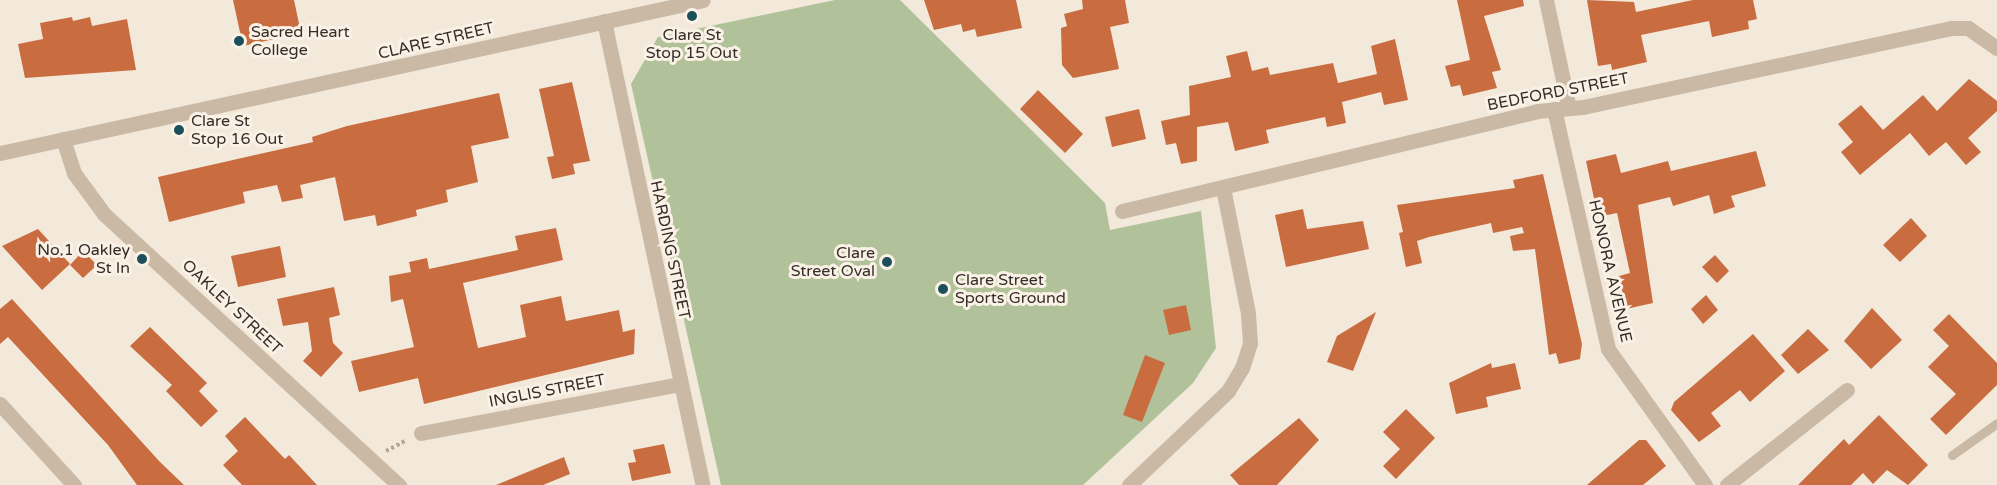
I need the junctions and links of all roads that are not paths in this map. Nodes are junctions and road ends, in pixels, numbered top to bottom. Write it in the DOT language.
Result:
graph roads {
  1 [pos="703,0"];
  2 [pos="1546,0"];
  3 [pos="604,21"];
  4 [pos="1997,48"];
  5 [pos="1561,109"];
  6 [pos="63,139"];
  7 [pos="0,153"];
  8 [pos="1223,188"];
  9 [pos="1122,211"];
  10 [pos="680,384"];
  11 [pos="1847,390"];
  12 [pos="0,404"];
  13 [pos="1997,423"];
  14 [pos="421,433"];
  15 [pos="1952,454"];
  16 [pos="74,485"];
  17 [pos="399,485"];
  18 [pos="703,485"];
  19 [pos="1129,485"];
  20 [pos="1705,485"];
  21 [pos="1727,485"];
  1 -- 3 [label="street, CLARE STREET"];
  2 -- 5 [label="street, HONORA AVENUE"];
  3 -- 6 [label="street, CLARE STREET"];
  3 -- 10 [label="street, HARDING STREET"];
  4 -- 5 [label="street, BEDFORD STREET"];
  5 -- 8 [label="street, BEDFORD STREET"];
  5 -- 20 [label="street, HONORA AVENUE"];
  6 -- 7 [label="street, CLARE STREET"];
  6 -- 17 [label="street, OAKLEY STREET"];
  8 -- 9 [label="street, BEDFORD STREET"];
  8 -- 19 [label="street"];
  10 -- 14 [label="street, INGLIS STREET"];
  10 -- 18 [label="street, HARDING STREET"];
  11 -- 21 [label="street"];
  12 -- 16 [label="street"];
  13 -- 15 [label="lane"];
}
